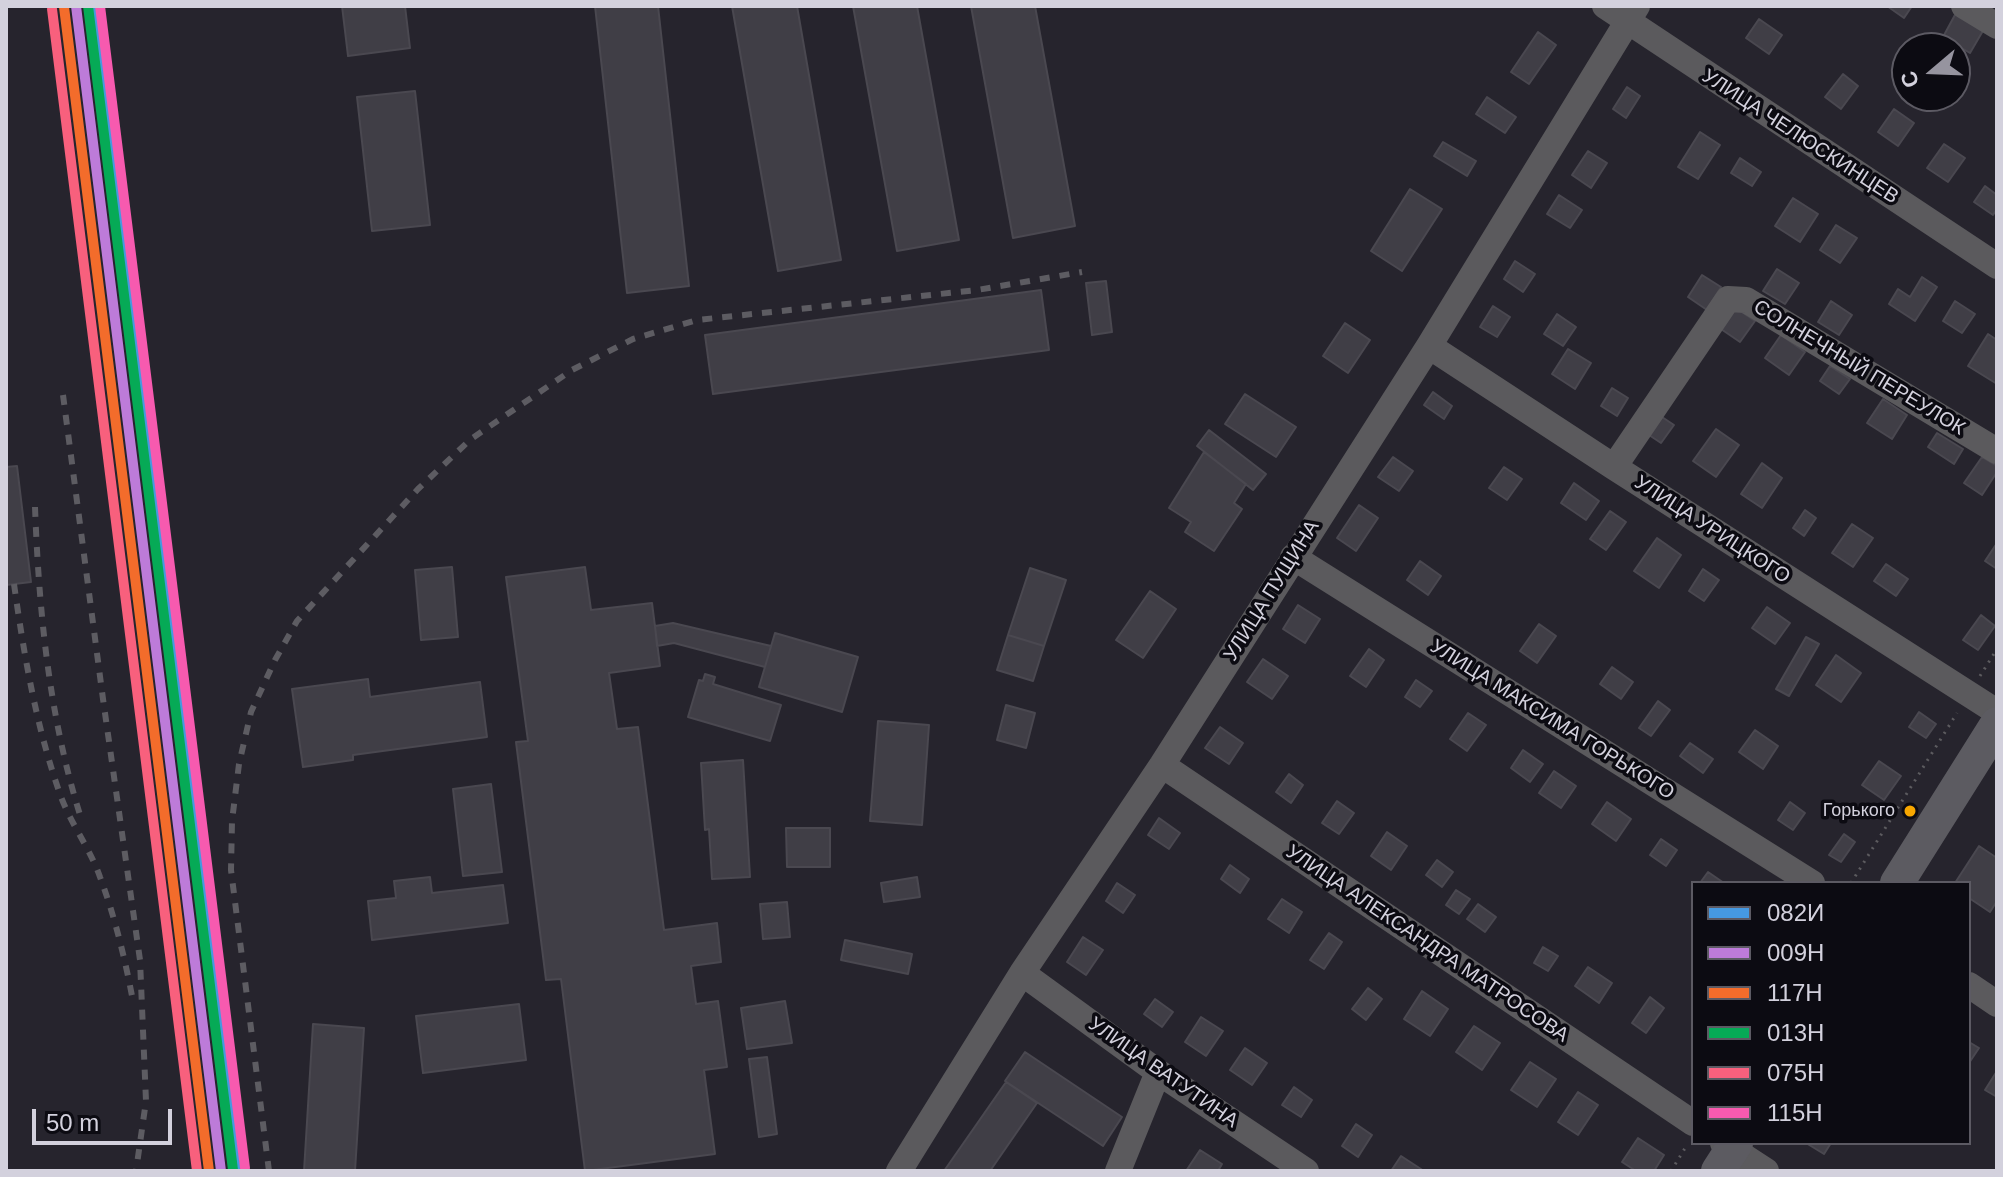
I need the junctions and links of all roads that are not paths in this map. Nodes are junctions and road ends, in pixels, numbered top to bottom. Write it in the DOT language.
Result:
graph roads {
  1 [pos="1605,6"];
  2 [pos="1964,6"];
  3 [pos="1632,14"];
  4 [pos="1997,26"];
  5 [pos="1997,266"];
  6 [pos="1429,346"];
  7 [pos="1997,451"];
  8 [pos="1614,467"];
  9 [pos="1293,557"];
  10 [pos="1997,712"];
  11 [pos="1997,724"];
  12 [pos="1162,765"];
  13 [pos="1809,881"];
  14 [pos="1898,881"];
  15 [pos="1022,973"];
  16 [pos="1971,986"];
  17 [pos="1997,1004"];
  18 [pos="1158,1072"];
  19 [pos="1691,1122"];
  20 [pos="1727,1151"];
  21 [pos="899,1171"];
  22 [pos="1118,1171"];
  23 [pos="1306,1171"];
  24 [pos="1766,1171"];
  1 -- 3 [label="street, УЛИЦА ЧЕЛЮСКИНЦЕВ"];
  2 -- 4 [label="street"];
  3 -- 5 [label="street, УЛИЦА ЧЕЛЮСКИНЦЕВ"];
  3 -- 6 [label="street, УЛИЦА ПУЩИНА"];
  6 -- 8 [label="street, УЛИЦА УРИЦКОГО"];
  6 -- 9 [label="street, УЛИЦА ПУЩИНА"];
  7 -- 8 [label="street, СОЛНЕЧНЫЙ ПЕРЕУЛОК"];
  8 -- 10 [label="street, УЛИЦА УРИЦКОГО"];
  9 -- 12 [label="street, УЛИЦА ПУЩИНА"];
  9 -- 13 [label="street, УЛИЦА МАКСИМА ГОРЬКОГО"];
  11 -- 14 [label="main road"];
  12 -- 15 [label="street, УЛИЦА ПУЩИНА"];
  12 -- 19 [label="street, УЛИЦА АЛЕКСАНДРА МАТРОСОВА"];
  15 -- 18 [label="street, УЛИЦА ВАТУТИНА"];
  15 -- 21 [label="street, УЛИЦА ПУЩИНА"];
  16 -- 17 [label="street"];
  18 -- 22 [label="street"];
  18 -- 23 [label="street, УЛИЦА ВАТУТИНА"];
  20 -- 24 [label="street"];
}
